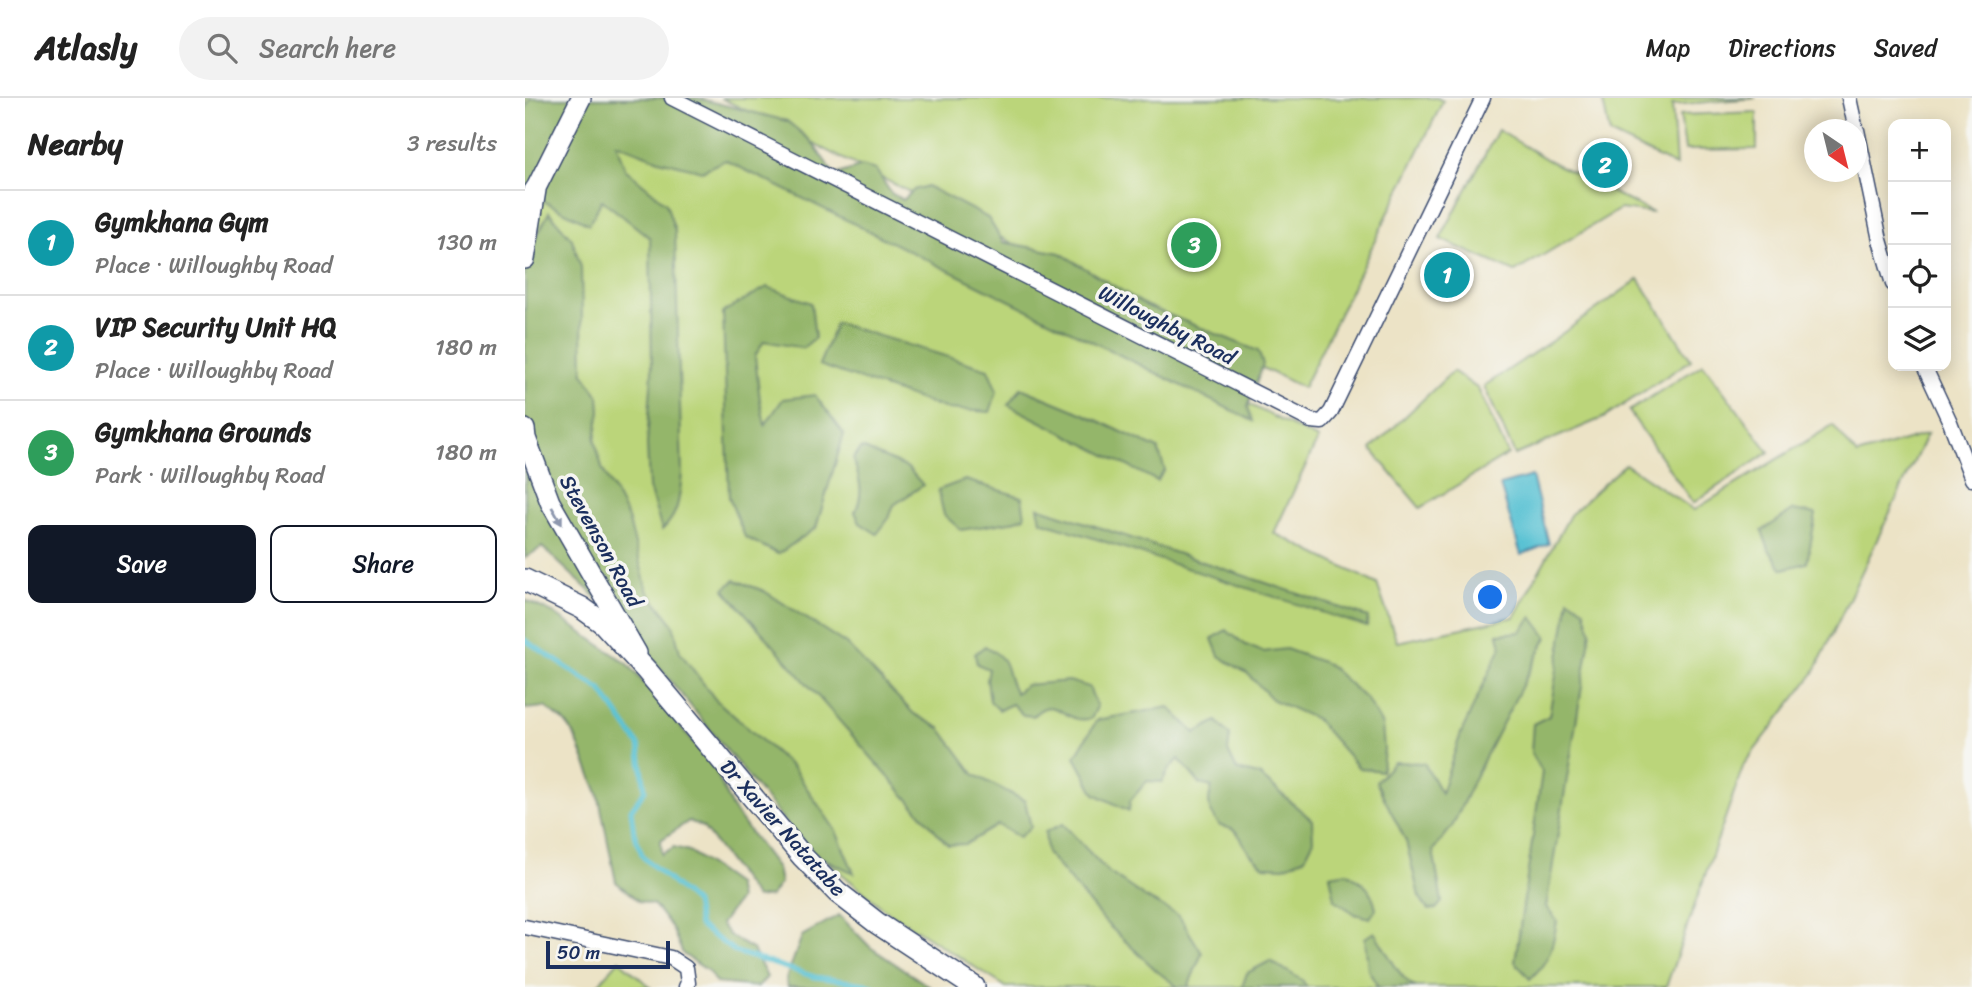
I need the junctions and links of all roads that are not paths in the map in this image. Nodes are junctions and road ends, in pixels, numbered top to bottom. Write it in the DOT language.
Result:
graph roads {
  1 [pos="581,98"];
  2 [pos="672,98"];
  3 [pos="1483,98"];
  4 [pos="1849,98"];
  5 [pos="1854,119"];
  6 [pos="1867,180"];
  7 [pos="537,186"];
  8 [pos="525,204"];
  9 [pos="525,259"];
  10 [pos="1888,267"];
  11 [pos="1926,371"];
  12 [pos="525,429"];
  13 [pos="1972,479"];
  14 [pos="525,580"];
  15 [pos="647,671"];
  16 [pos="525,927"];
  17 [pos="686,987"];
  18 [pos="974,987"];
  1 -- 7 [label="street"];
  2 -- 3 [label="street, Willoughby Road"];
  4 -- 5 [label="street"];
  6 -- 10 [label="street"];
  7 -- 8 [label="street"];
  7 -- 9 [label="street"];
  11 -- 13 [label="street"];
  12 -- 15 [label="street, Stevenson Road, one-way"];
  14 -- 15 [label="main road, Dr Xavier Natatabe"];
  15 -- 18 [label="main road, Dr Xavier Natatabe"];
  16 -- 17 [label="street"];
}
